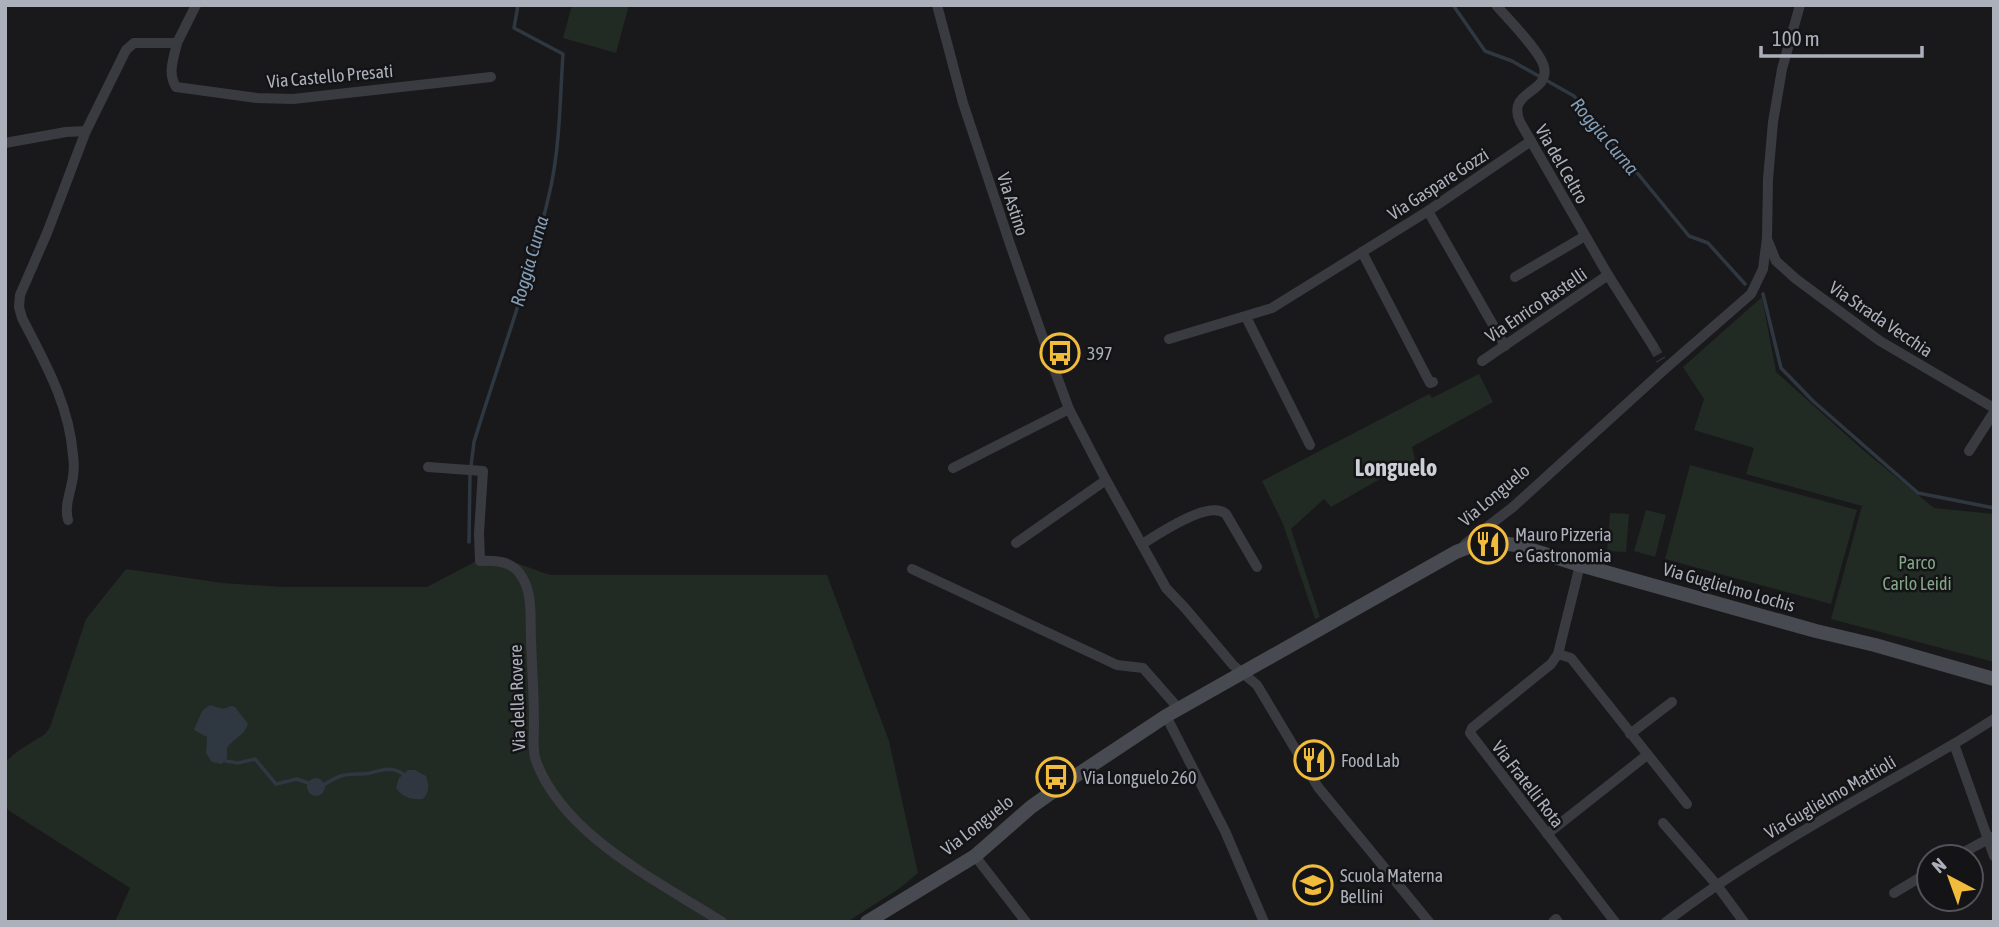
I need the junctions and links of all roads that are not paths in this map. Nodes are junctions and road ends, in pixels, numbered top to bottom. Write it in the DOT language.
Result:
graph roads {
  1 [pos="196,5"];
  2 [pos="937,5"];
  3 [pos="1496,5"];
  4 [pos="1800,5"];
  5 [pos="177,43"];
  6 [pos="491,77"];
  7 [pos="86,131"];
  8 [pos="1531,141"];
  9 [pos="5,143"];
  10 [pos="1428,211"];
  11 [pos="1585,236"];
  12 [pos="1767,239"];
  13 [pos="1362,251"];
  14 [pos="1608,275"];
  15 [pos="1515,277"];
  16 [pos="1246,317"];
  17 [pos="1169,339"];
  18 [pos="1505,346"];
  19 [pos="1653,346"];
  20 [pos="1482,361"];
  21 [pos="1431,383"];
  22 [pos="1069,410"];
  23 [pos="1994,410"];
  24 [pos="1310,445"];
  25 [pos="1969,451"];
  26 [pos="428,467"];
  27 [pos="953,468"];
  28 [pos="1106,480"];
  29 [pos="1513,507"];
  30 [pos="68,520"];
  31 [pos="1016,543"];
  32 [pos="1142,544"];
  33 [pos="1516,545"];
  34 [pos="1455,552"];
  35 [pos="1580,565"];
  36 [pos="1257,567"];
  37 [pos="912,569"];
  38 [pos="1558,654"];
  39 [pos="1241,673"];
  40 [pos="1994,679"];
  41 [pos="1672,702"];
  42 [pos="1172,712"];
  43 [pos="1994,719"];
  44 [pos="1994,727"];
  45 [pos="1630,734"];
  46 [pos="1958,742"];
  47 [pos="1647,755"];
  48 [pos="1687,804"];
  49 [pos="1664,823"];
  50 [pos="1547,834"];
  51 [pos="1991,837"];
  52 [pos="975,856"];
  53 [pos="1994,856"];
  54 [pos="1915,880"];
  55 [pos="1716,884"];
  56 [pos="1894,893"];
  57 [pos="722,922"];
  58 [pos="867,922"];
  59 [pos="1026,922"];
  60 [pos="1264,922"];
  61 [pos="1429,922"];
  62 [pos="1615,922"];
  63 [pos="1666,922"];
  64 [pos="1744,922"];
  1 -- 5 [label="street, Via Castello Presati"];
  2 -- 22 [label="street, Via Astino"];
  3 -- 8 [label="street, Via del Celtro"];
  4 -- 12 [label="street, Via Longuelo"];
  5 -- 6 [label="street, Via Castello Presati"];
  5 -- 7 [label="street"];
  7 -- 9 [label="street"];
  7 -- 30 [label="street"];
  8 -- 10 [label="street, Via Gaspare Gozzi"];
  8 -- 11 [label="street, Via del Celtro"];
  10 -- 13 [label="street, Via Gaspare Gozzi"];
  10 -- 18 [label="street"];
  11 -- 14 [label="street, Via del Celtro"];
  11 -- 15 [label="street"];
  12 -- 23 [label="street, Via Strada Vecchia"];
  12 -- 29 [label="street, Via Longuelo"];
  13 -- 16 [label="street, Via Gaspare Gozzi"];
  13 -- 21 [label="street"];
  14 -- 18 [label="street, Via Enrico Rastelli"];
  14 -- 19 [label="street, Via del Celtro"];
  16 -- 17 [label="street, Via Gaspare Gozzi"];
  16 -- 24 [label="street"];
  18 -- 20 [label="street, Via Enrico Rastelli"];
  22 -- 27 [label="street"];
  22 -- 28 [label="street, Via Astino"];
  23 -- 25 [label="street, Via Strada Vecchia"];
  26 -- 57 [label="street, Via della Rovere"];
  28 -- 31 [label="street"];
  28 -- 32 [label="street, Via Astino"];
  29 -- 33 [label="street"];
  29 -- 34 [label="street, Via Longuelo"];
  32 -- 36 [label="street"];
  32 -- 39 [label="street, Via Astino"];
  33 -- 34 [label="street, Via Guglielmo Lochis"];
  33 -- 35 [label="street, Via Guglielmo Lochis"];
  34 -- 39 [label="street, Via Longuelo"];
  35 -- 38 [label="street"];
  35 -- 40 [label="street, Via Guglielmo Lochis"];
  37 -- 42 [label="street"];
  38 -- 45 [label="street"];
  38 -- 50 [label="street, Via Fratelli Rota"];
  39 -- 42 [label="street, Via Longuelo"];
  39 -- 61 [label="street, Via Astino"];
  41 -- 45 [label="street"];
  42 -- 52 [label="street, Via Longuelo"];
  42 -- 60 [label="street"];
  43 -- 46 [label="street, Via Guglielmo Mattioli"];
  44 -- 46 [label="street, Via Guglielmo Mattioli"];
  45 -- 47 [label="street"];
  46 -- 51 [label="street"];
  46 -- 55 [label="street, Via Guglielmo Mattioli"];
  47 -- 48 [label="street"];
  47 -- 50 [label="street"];
  49 -- 55 [label="street"];
  50 -- 62 [label="street, Via Fratelli Rota"];
  51 -- 53 [label="street"];
  52 -- 58 [label="street, Via Longuelo"];
  52 -- 59 [label="street"];
  54 -- 56 [label="street"];
  55 -- 63 [label="street, Via Guglielmo Mattioli"];
  55 -- 64 [label="street"];
}
